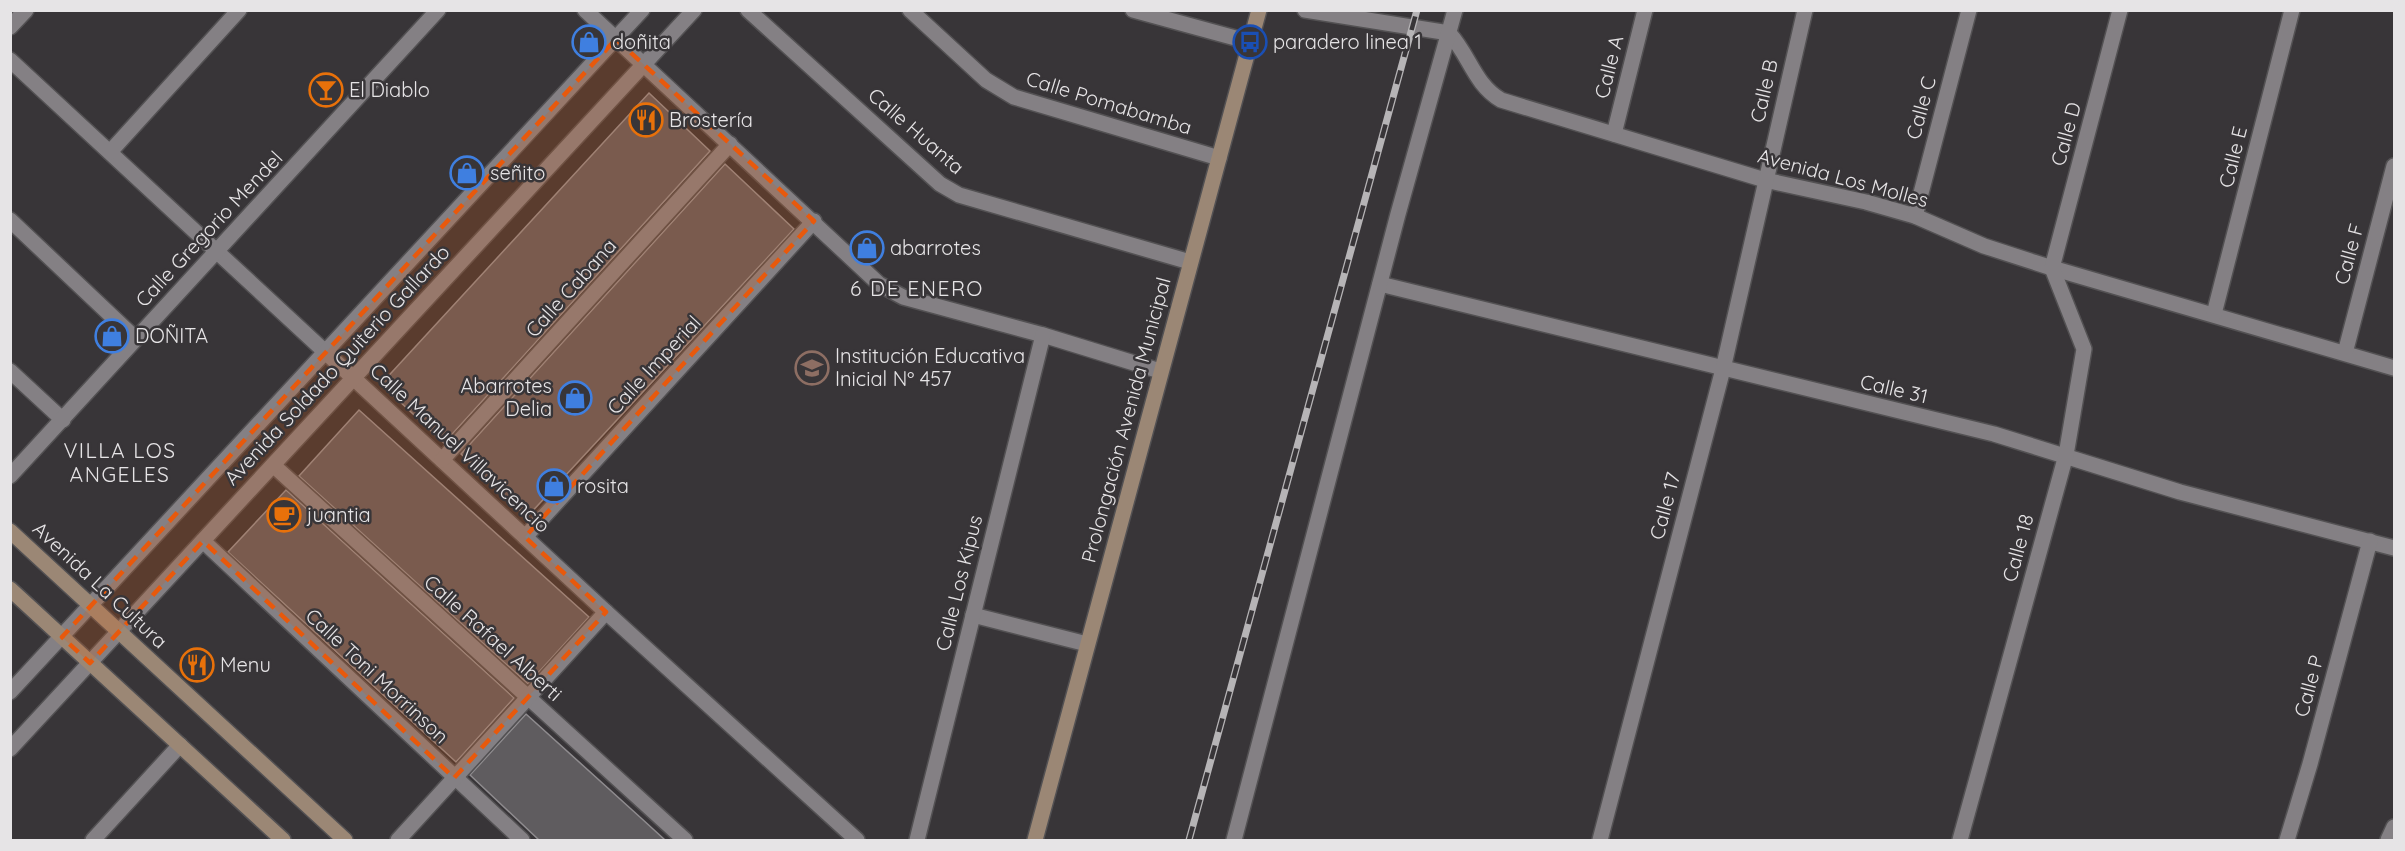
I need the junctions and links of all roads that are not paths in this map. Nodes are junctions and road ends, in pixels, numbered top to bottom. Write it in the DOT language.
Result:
graph roads {
  1 [pos="26,10"];
  2 [pos="239,10"];
  3 [pos="438,10"];
  4 [pos="585,10"];
  5 [pos="642,10"];
  6 [pos="694,10"];
  7 [pos="748,10"];
  8 [pos="910,10"];
  9 [pos="1133,10"];
  10 [pos="1259,10"];
  11 [pos="1305,10"];
  12 [pos="1455,10"];
  13 [pos="1645,10"];
  14 [pos="1804,10"];
  15 [pos="1969,10"];
  16 [pos="2120,10"];
  17 [pos="2292,10"];
  18 [pos="10,27"];
  19 [pos="1449,33"];
  20 [pos="616,39"];
  21 [pos="1250,42"];
  22 [pos="10,60"];
  23 [pos="644,65"];
  24 [pos="1614,134"];
  25 [pos="730,144"];
  26 [pos="110,152"];
  27 [pos="1219,158"];
  28 [pos="2394,166"];
  29 [pos="1765,180"];
  30 [pos="1915,216"];
  31 [pos="10,220"];
  32 [pos="814,221"];
  33 [pos="217,251"];
  34 [pos="1190,262"];
  35 [pos="2052,268"];
  36 [pos="1380,284"];
  37 [pos="2214,314"];
  38 [pos="1043,335"];
  39 [pos="136,339"];
  40 [pos="326,352"];
  41 [pos="2345,353"];
  42 [pos="2394,368"];
  43 [pos="1723,369"];
  44 [pos="10,370"];
  45 [pos="1160,370"];
  46 [pos="354,378"];
  47 [pos="63,420"];
  48 [pos="2066,455"];
  49 [pos="442,460"];
  50 [pos="273,465"];
  51 [pos="10,476"];
  52 [pos="10,531"];
  53 [pos="525,537"];
  54 [pos="203,541"];
  55 [pos="2370,541"];
  56 [pos="2394,548"];
  57 [pos="10,589"];
  58 [pos="91,606"];
  59 [pos="606,612"];
  60 [pos="973,615"];
  61 [pos="119,632"];
  62 [pos="62,637"];
  63 [pos="1087,644"];
  64 [pos="90,663"];
  65 [pos="10,692"];
  66 [pos="527,698"];
  67 [pos="180,745"];
  68 [pos="10,749"];
  69 [pos="454,778"];
  70 [pos="2394,827"];
  71 [pos="98,838"];
  72 [pos="283,840"];
  73 [pos="345,840"];
  74 [pos="398,840"];
  75 [pos="522,840"];
  76 [pos="685,840"];
  77 [pos="857,840"];
  78 [pos="916,840"];
  79 [pos="1035,840"];
  80 [pos="1234,840"];
  81 [pos="1600,840"];
  82 [pos="1960,840"];
  83 [pos="2287,840"];
  84 [pos="2388,840"];
  1 -- 18 [label="street"];
  2 -- 26 [label="street"];
  3 -- 33 [label="street, Calle Gregorio Mendel"];
  4 -- 20 [label="street"];
  5 -- 20 [label="street, Avenida Soldado Quiterio Gallardo"];
  6 -- 23 [label="street, Avenida Soldado Quiterio Gallardo"];
  7 -- 34 [label="street, Calle Huanta"];
  8 -- 27 [label="street, Calle Pomabamba"];
  9 -- 21 [label="street"];
  10 -- 21 [label="main road, Prolongación Avenida Municipal"];
  11 -- 19 [label="street"];
  12 -- 19 [label="street"];
  13 -- 24 [label="street, Calle A"];
  14 -- 29 [label="street, Calle B"];
  15 -- 30 [label="street, Calle C"];
  16 -- 35 [label="street, Calle D"];
  17 -- 37 [label="street, Calle E"];
  19 -- 24 [label="street, Avenida Los Molles"];
  19 -- 36 [label="street"];
  20 -- 23 [label="street"];
  20 -- 40 [label="street, Avenida Soldado Quiterio Gallardo"];
  21 -- 27 [label="main road, Prolongación Avenida Municipal"];
  22 -- 26 [label="street, Calle Manuel Villavicencio"];
  23 -- 25 [label="street"];
  23 -- 46 [label="street, Avenida Soldado Quiterio Gallardo"];
  24 -- 29 [label="street, Avenida Los Molles"];
  25 -- 32 [label="street"];
  25 -- 49 [label="street, Calle Cabana"];
  26 -- 33 [label="street, Calle Manuel Villavicencio"];
  27 -- 34 [label="main road, Prolongación Avenida Municipal"];
  28 -- 41 [label="street, Calle F"];
  29 -- 30 [label="street, Avenida Los Molles"];
  29 -- 43 [label="street, Calle 17"];
  30 -- 35 [label="street, Avenida Los Molles"];
  31 -- 39 [label="street"];
  32 -- 38 [label="street"];
  32 -- 53 [label="street, Calle Imperial"];
  33 -- 39 [label="street, Calle Gregorio Mendel"];
  33 -- 40 [label="street, Calle Manuel Villavicencio"];
  34 -- 45 [label="main road, Prolongación Avenida Municipal"];
  35 -- 37 [label="street, Avenida Los Molles"];
  35 -- 48 [label="street, Calle 18"];
  36 -- 43 [label="street, Calle 31"];
  36 -- 80 [label="street"];
  37 -- 41 [label="street, Avenida Los Molles"];
  38 -- 45 [label="street"];
  38 -- 60 [label="street, Calle Los Kipus"];
  39 -- 47 [label="street, Calle Gregorio Mendel"];
  40 -- 46 [label="street, Calle Manuel Villavicencio"];
  40 -- 58 [label="street, Avenida Soldado Quiterio Gallardo"];
  41 -- 42 [label="street, Avenida Los Molles"];
  43 -- 48 [label="street, Calle 31"];
  43 -- 81 [label="street, Calle 17"];
  44 -- 47 [label="street"];
  45 -- 63 [label="main road, Prolongación Avenida Municipal"];
  46 -- 49 [label="street, Calle Manuel Villavicencio"];
  46 -- 50 [label="street, Avenida Soldado Quiterio Gallardo"];
  47 -- 51 [label="street, Calle Gregorio Mendel"];
  48 -- 55 [label="street, Calle 31"];
  48 -- 82 [label="street, Calle 18"];
  49 -- 53 [label="street, Calle Manuel Villavicencio"];
  50 -- 54 [label="street, Avenida Soldado Quiterio Gallardo"];
  50 -- 66 [label="street, Calle Rafael Alberti"];
  52 -- 58 [label="main road, Avenida La Cultura"];
  53 -- 59 [label="street, Calle Manuel Villavicencio"];
  54 -- 61 [label="street, Avenida Soldado Quiterio Gallardo"];
  54 -- 69 [label="street, Calle Toni Morrinson"];
  55 -- 56 [label="street, Calle 31"];
  55 -- 83 [label="street, Calle P"];
  57 -- 62 [label="main road"];
  58 -- 61 [label="main road, Avenida La Cultura"];
  58 -- 62 [label="street, Avenida Soldado Quiterio Gallardo"];
  59 -- 66 [label="street"];
  59 -- 77 [label="street, Calle Manuel Villavicencio"];
  60 -- 63 [label="street"];
  60 -- 78 [label="street, Calle Los Kipus"];
  61 -- 64 [label="street, Avenida Soldado Quiterio Gallardo"];
  61 -- 73 [label="main road, Avenida La Cultura"];
  62 -- 64 [label="main road"];
  62 -- 65 [label="street, Avenida Soldado Quiterio Gallardo"];
  63 -- 79 [label="main road, Prolongación Avenida Municipal"];
  64 -- 67 [label="main road"];
  64 -- 68 [label="street, Avenida Soldado Quiterio Gallardo"];
  66 -- 69 [label="street"];
  66 -- 76 [label="street, Calle Rafael Alberti"];
  67 -- 71 [label="street"];
  67 -- 72 [label="main road"];
  69 -- 74 [label="street"];
  69 -- 75 [label="street, Calle Toni Morrinson"];
  70 -- 84 [label="street"];
}
